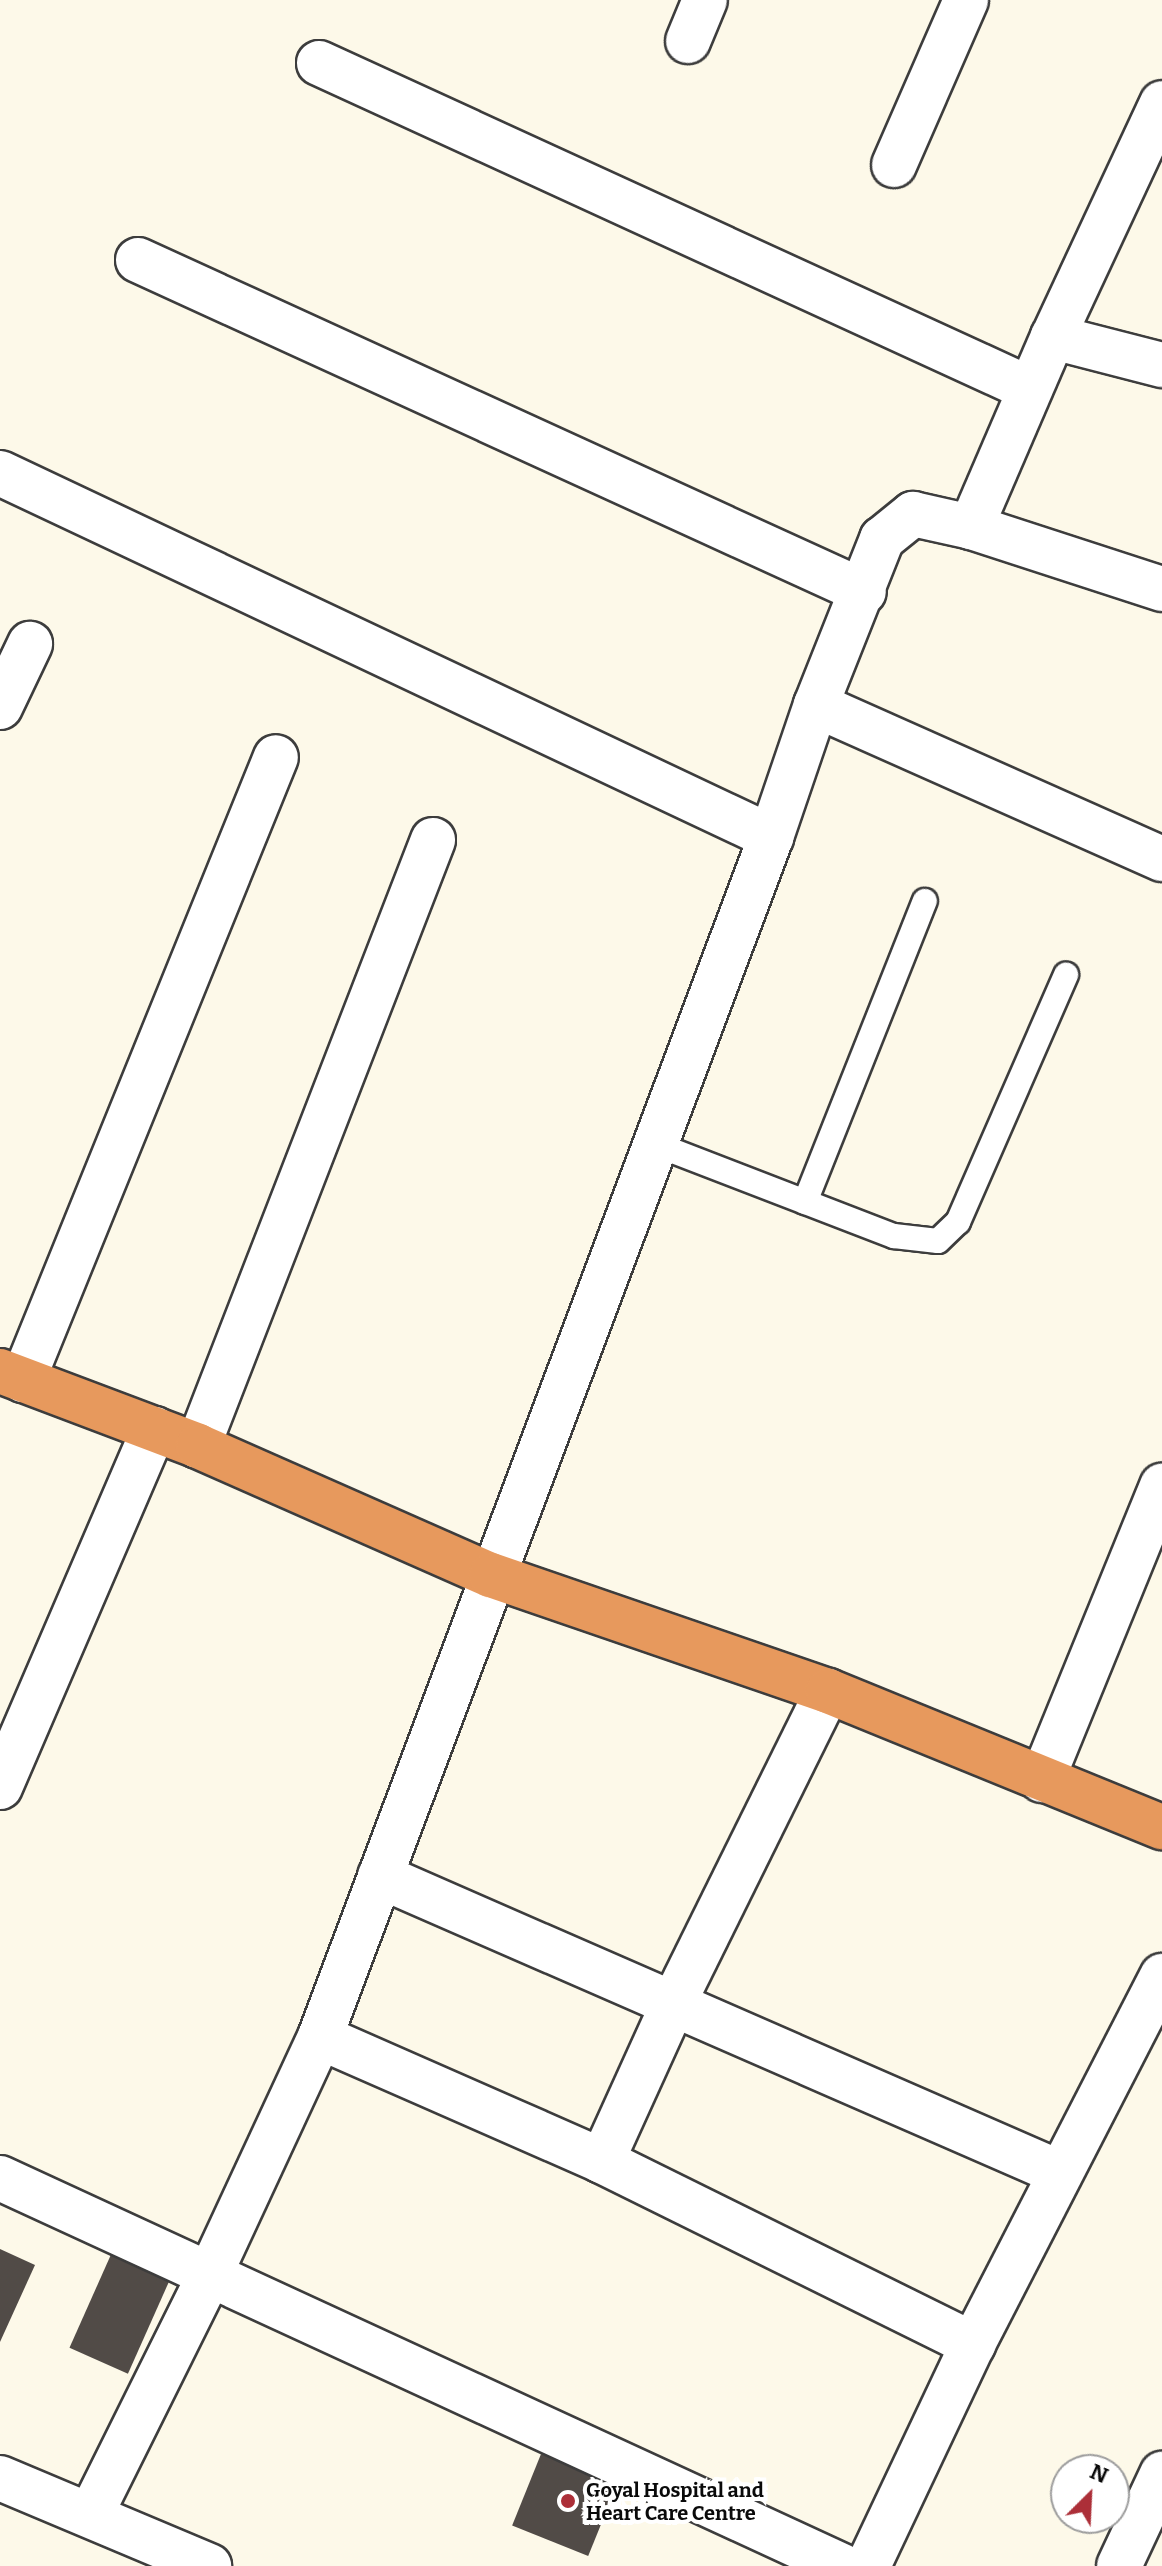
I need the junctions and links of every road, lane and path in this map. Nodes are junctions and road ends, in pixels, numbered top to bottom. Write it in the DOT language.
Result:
graph roads {
  1 [pos="705,0"];
  2 [pos="966,0"];
  3 [pos="688,41"];
  4 [pos="319,63"];
  5 [pos="1162,103"];
  6 [pos="894,165"];
  7 [pos="138,260"];
  8 [pos="1053,337"];
  9 [pos="1162,365"];
  10 [pos="1030,389"];
  11 [pos="0,473"];
  12 [pos="971,527"];
  13 [pos="1162,589"];
  14 [pos="864,592"];
  15 [pos="30,644"];
  16 [pos="816,705"];
  17 [pos="0,707"];
  18 [pos="276,757"];
  19 [pos="771,837"];
  20 [pos="433,840"];
  21 [pos="1162,859"];
  22 [pos="925,901"];
  23 [pos="1066,975"];
  24 [pos="655,1144"];
  25 [pos="805,1202"];
  26 [pos="11,1376"];
  27 [pos="154,1429"];
  28 [pos="198,1446"];
  29 [pos="1162,1486"];
  30 [pos="491,1575"];
  31 [pos="828,1691"];
  32 [pos="1042,1780"];
  33 [pos="0,1787"];
  34 [pos="1162,1827"];
  35 [pos="380,1876"];
  36 [pos="1162,1976"];
  37 [pos="674,2002"];
  38 [pos="320,2037"];
  39 [pos="602,2161"];
  40 [pos="1060,2173"];
  41 [pos="0,2178"];
  42 [pos="210,2274"];
  43 [pos="973,2344"];
  44 [pos="1162,2474"];
  45 [pos="0,2478"];
  46 [pos="91,2514"];
  47 [pos="209,2566"];
  48 [pos="842,2566"];
  49 [pos="868,2566"];
  50 [pos="1119,2566"];
  1 -- 3 [label="street"];
  2 -- 6 [label="street"];
  4 -- 10 [label="street"];
  5 -- 8 [label="street"];
  7 -- 14 [label="street"];
  8 -- 9 [label="street"];
  8 -- 10 [label="street"];
  10 -- 12 [label="street"];
  11 -- 19 [label="street"];
  12 -- 13 [label="street"];
  12 -- 14 [label="street"];
  14 -- 16 [label="street"];
  15 -- 17 [label="street"];
  16 -- 19 [label="street"];
  16 -- 21 [label="street"];
  18 -- 26 [label="street"];
  19 -- 24 [label="street"];
  20 -- 28 [label="street"];
  22 -- 25 [label="lane"];
  23 -- 25 [label="lane"];
  24 -- 25 [label="lane"];
  24 -- 30 [label="street"];
  26 -- 27 [label="highway"];
  27 -- 28 [label="highway"];
  27 -- 33 [label="street"];
  28 -- 30 [label="highway"];
  29 -- 32 [label="street"];
  30 -- 31 [label="highway"];
  30 -- 35 [label="street"];
  31 -- 32 [label="highway"];
  31 -- 37 [label="street"];
  32 -- 34 [label="highway"];
  35 -- 37 [label="street"];
  35 -- 38 [label="street"];
  36 -- 40 [label="street"];
  37 -- 39 [label="street"];
  37 -- 40 [label="street"];
  38 -- 39 [label="street"];
  38 -- 42 [label="street"];
  39 -- 43 [label="street"];
  40 -- 43 [label="street"];
  41 -- 42 [label="street"];
  42 -- 46 [label="street"];
  42 -- 48 [label="street"];
  43 -- 49 [label="street"];
  44 -- 50 [label="street"];
  45 -- 46 [label="street"];
  46 -- 47 [label="street"];
}
